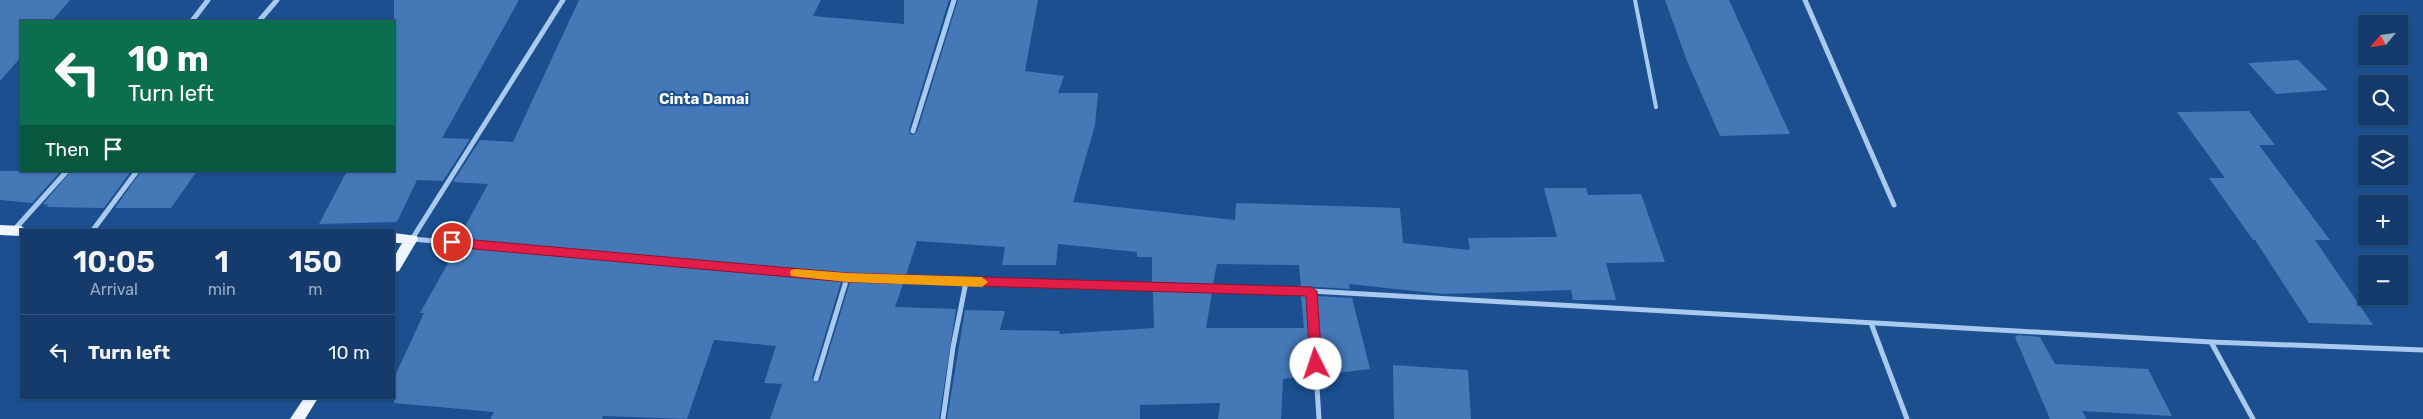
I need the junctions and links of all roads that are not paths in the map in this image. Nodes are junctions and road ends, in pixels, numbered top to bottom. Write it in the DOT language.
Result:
graph roads {
  1 [pos="208,0"];
  2 [pos="276,0"];
  3 [pos="563,0"];
  4 [pos="954,0"];
  5 [pos="1635,0"];
  6 [pos="1805,0"];
  7 [pos="193,20"];
  8 [pos="260,20"];
  9 [pos="1656,107"];
  10 [pos="913,131"];
  11 [pos="66,172"];
  12 [pos="136,172"];
  13 [pos="1894,205"];
  14 [pos="94,229"];
  15 [pos="0,230"];
  16 [pos="18,231"];
  17 [pos="395,238"];
  18 [pos="412,239"];
  19 [pos="395,266"];
  20 [pos="847,278"];
  21 [pos="966,282"];
  22 [pos="1311,291"];
  23 [pos="1871,323"];
  24 [pos="2211,342"];
  25 [pos="2423,350"];
  26 [pos="816,379"];
  27 [pos="309,399"];
  28 [pos="297,419"];
  29 [pos="943,419"];
  30 [pos="1319,419"];
  31 [pos="1907,419"];
  32 [pos="2253,419"];
  1 -- 7 [label="street"];
  2 -- 8 [label="street"];
  3 -- 18 [label="street"];
  4 -- 10 [label="street"];
  5 -- 9 [label="lane"];
  6 -- 13 [label="street"];
  11 -- 16 [label="street"];
  12 -- 14 [label="street"];
  15 -- 16 [label="main road"];
  17 -- 18 [label="main road"];
  18 -- 19 [label="main road"];
  18 -- 20 [label="street"];
  20 -- 21 [label="street"];
  20 -- 26 [label="street"];
  21 -- 22 [label="street"];
  21 -- 29 [label="street"];
  22 -- 23 [label="street"];
  22 -- 30 [label="street"];
  23 -- 24 [label="street"];
  23 -- 31 [label="street"];
  24 -- 25 [label="street"];
  24 -- 32 [label="street"];
  27 -- 28 [label="main road"];
}
